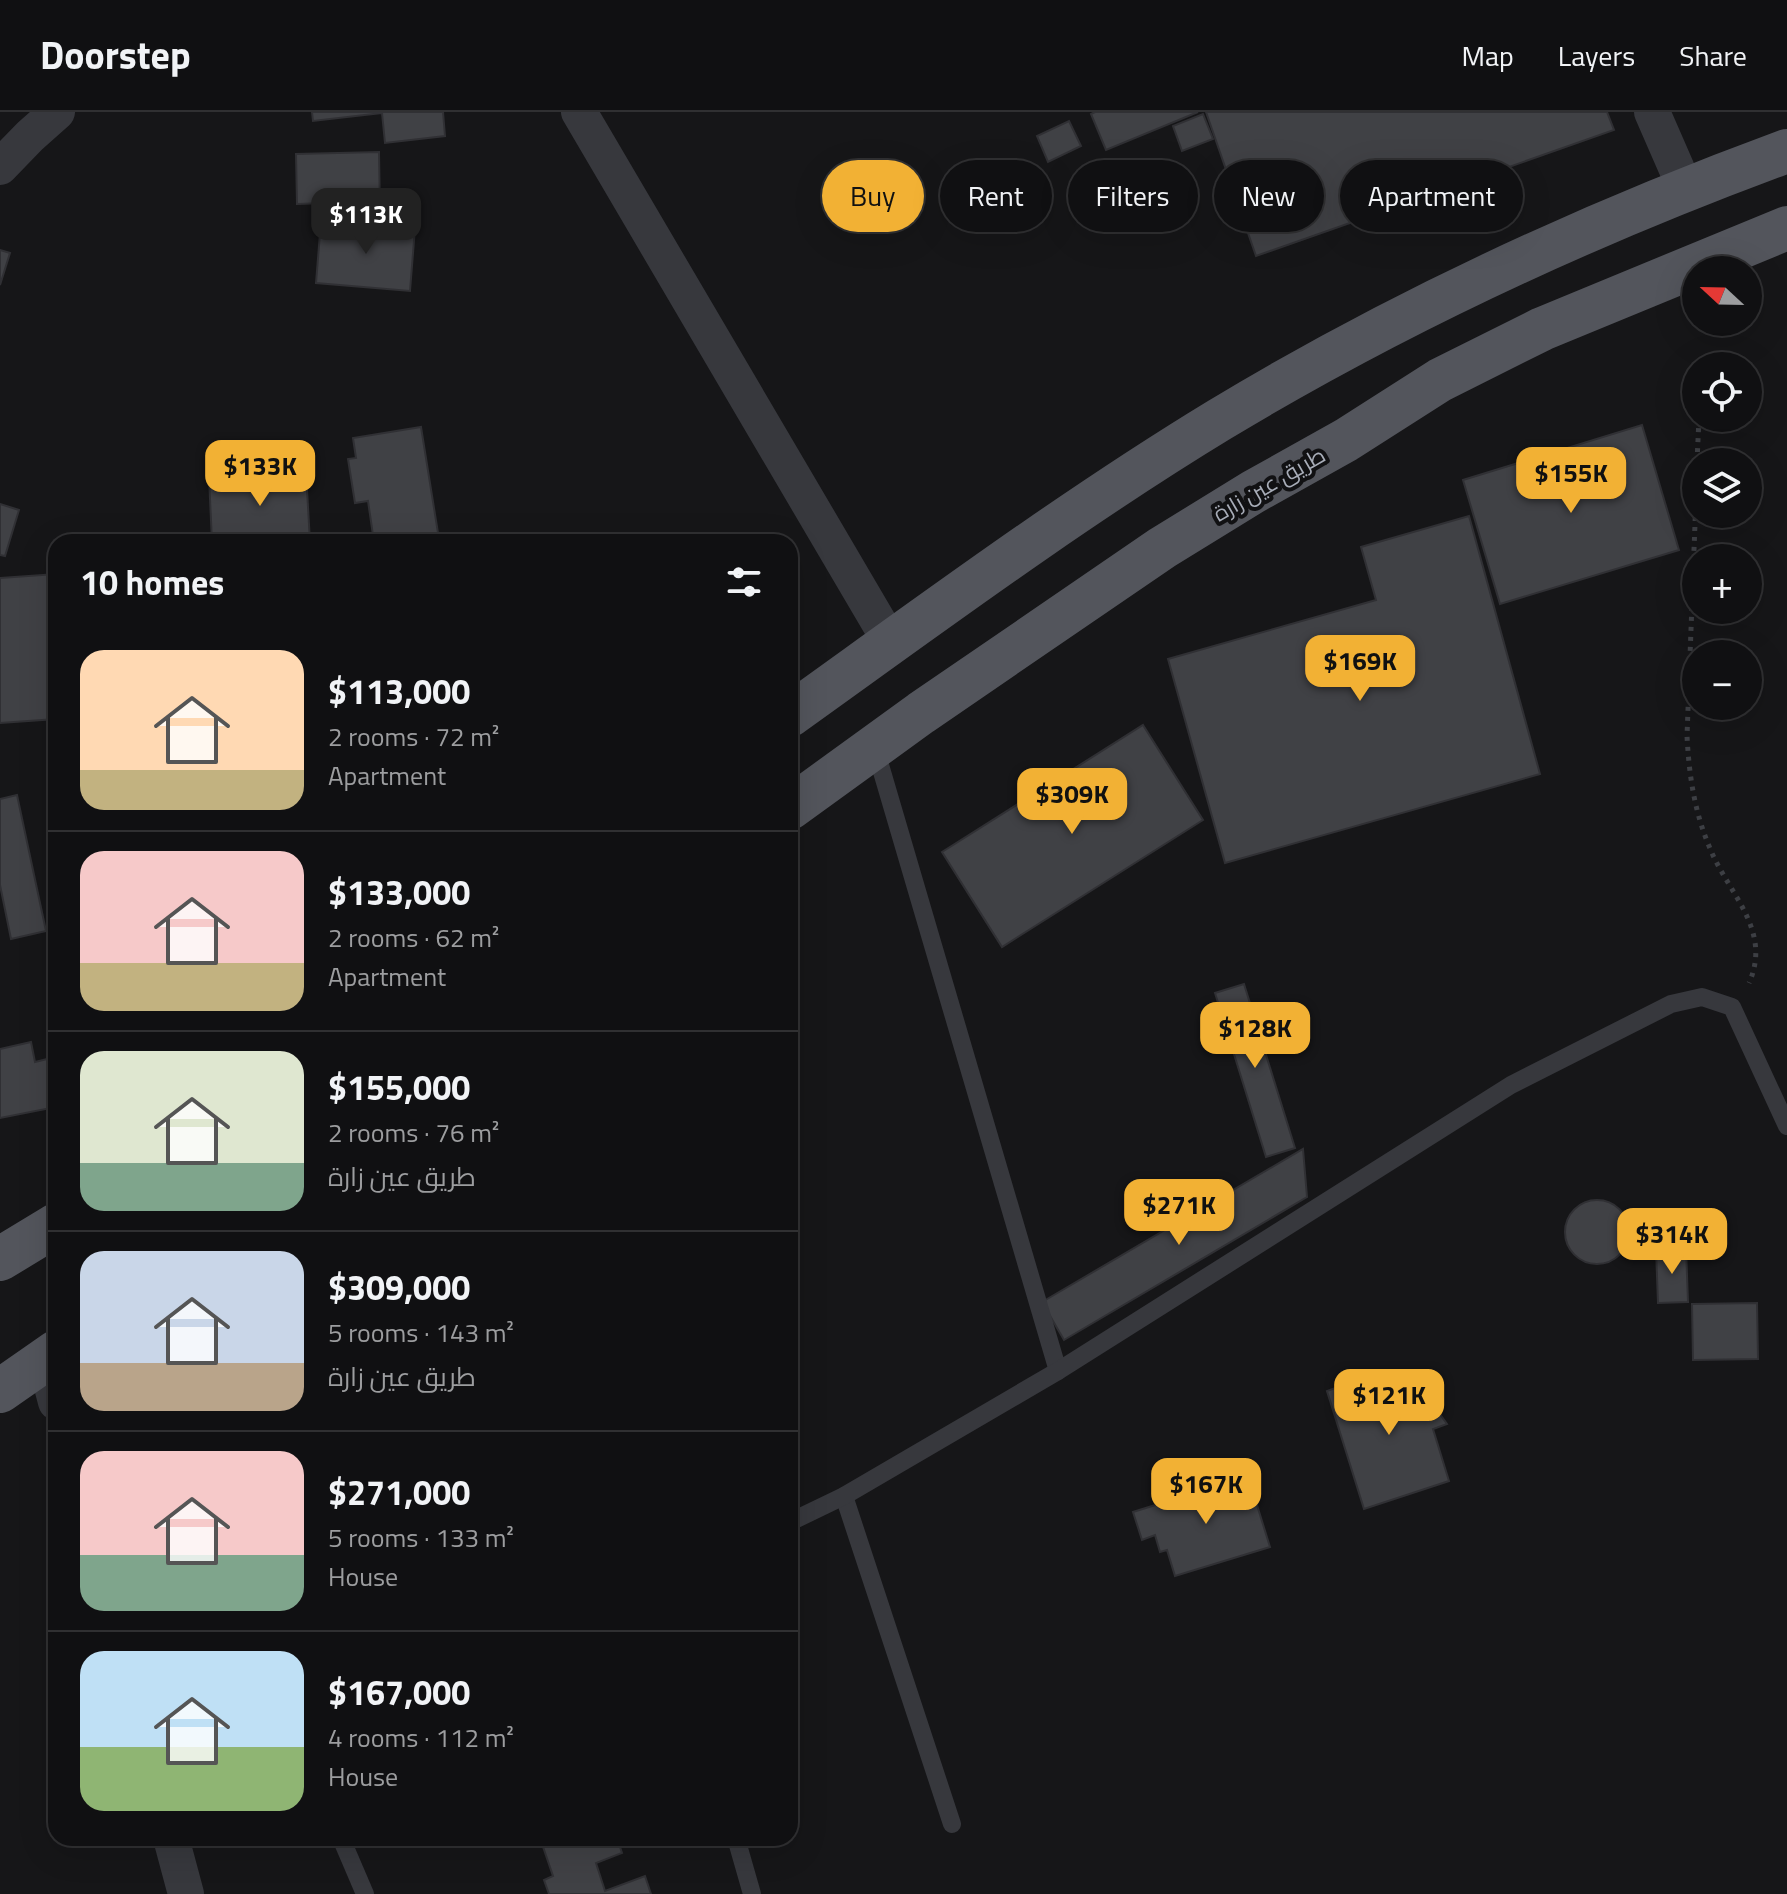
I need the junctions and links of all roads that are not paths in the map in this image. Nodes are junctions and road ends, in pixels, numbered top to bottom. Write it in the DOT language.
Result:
graph roads {
  1 [pos="57,112"];
  2 [pos="579,112"];
  3 [pos="1652,112"];
  4 [pos="1787,151"];
  5 [pos="0,167"];
  6 [pos="1686,190"];
  7 [pos="1787,228"];
  8 [pos="891,643"];
  9 [pos="798,709"];
  10 [pos="875,746"];
  11 [pos="798,802"];
  12 [pos="1787,1126"];
  13 [pos="48,1230"];
  14 [pos="0,1259"];
  15 [pos="48,1357"];
  16 [pos="1058,1371"];
  17 [pos="0,1391"];
  18 [pos="844,1496"];
  19 [pos="798,1518"];
  20 [pos="952,1824"];
  21 [pos="173,1846"];
  22 [pos="344,1846"];
  23 [pos="738,1846"];
  24 [pos="186,1894"];
  25 [pos="365,1894"];
  26 [pos="752,1894"];
  1 -- 5 [label="street"];
  2 -- 8 [label="street"];
  3 -- 6 [label="street"];
  4 -- 6 [label="main road"];
  6 -- 8 [label="main road"];
  7 -- 10 [label="main road, طريق عين زارة"];
  8 -- 9 [label="main road"];
  10 -- 11 [label="main road, طريق عين زارة"];
  10 -- 16 [label="lane"];
  12 -- 16 [label="lane"];
  13 -- 14 [label="main road"];
  15 -- 17 [label="main road"];
  16 -- 18 [label="lane"];
  18 -- 19 [label="lane"];
  18 -- 20 [label="lane"];
  21 -- 24 [label="street"];
  22 -- 25 [label="lane"];
  23 -- 26 [label="lane"];
}
